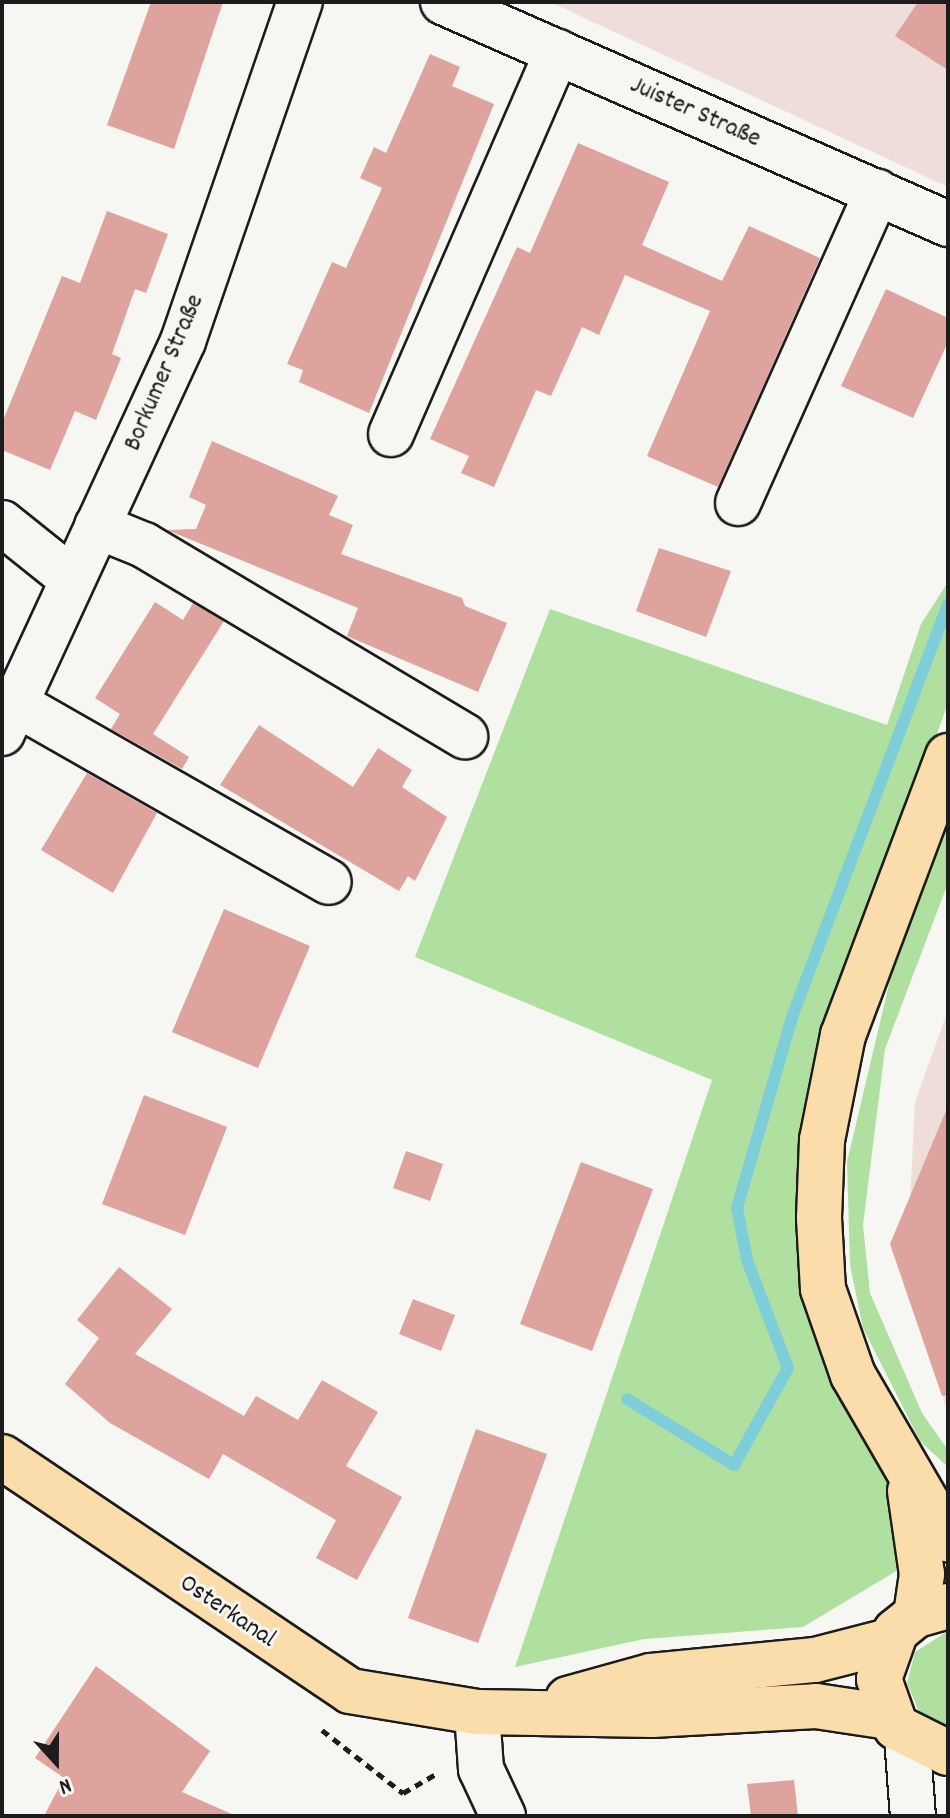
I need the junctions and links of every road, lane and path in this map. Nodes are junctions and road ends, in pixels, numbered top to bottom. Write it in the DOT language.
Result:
graph roads {
  1 [pos="300,2"];
  2 [pos="443,2"];
  3 [pos="557,52"];
  4 [pos="877,192"];
  5 [pos="948,224"];
  6 [pos="391,434"];
  7 [pos="738,503"];
  8 [pos="2,523"];
  9 [pos="97,526"];
  10 [pos="72,579"];
  11 [pos="9,718"];
  12 [pos="465,736"];
  13 [pos="948,756"];
  14 [pos="329,882"];
  15 [pos="2,1457"];
  16 [pos="938,1527"];
  17 [pos="918,1621"];
  18 [pos="527,1711"];
  19 [pos="477,1712"];
  20 [pos="898,1727"];
  21 [pos="948,1753"];
  22 [pos="503,1816"];
  23 [pos="913,1816"];
  1 -- 9 [label="street, Borkumer Straße"];
  2 -- 3 [label="street, Juister Straße"];
  3 -- 4 [label="street, Juister Straße"];
  3 -- 6 [label="street"];
  4 -- 5 [label="street, Juister Straße"];
  4 -- 7 [label="street"];
  8 -- 10 [label="street"];
  9 -- 10 [label="street, Borkumer Straße"];
  9 -- 12 [label="street"];
  10 -- 11 [label="street, Borkumer Straße"];
  11 -- 14 [label="street"];
  13 -- 16 [label="main road"];
  15 -- 19 [label="main road, Osterkanal"];
  16 -- 17 [label="main road"];
  17 -- 18 [label="main road, Osterkanal"];
  17 -- 20 [label="main road"];
  18 -- 19 [label="main road, Osterkanal"];
  18 -- 20 [label="main road, Osterkanal"];
  19 -- 22 [label="street"];
  20 -- 21 [label="main road, Osterkanal"];
  20 -- 23 [label="street"];
}
